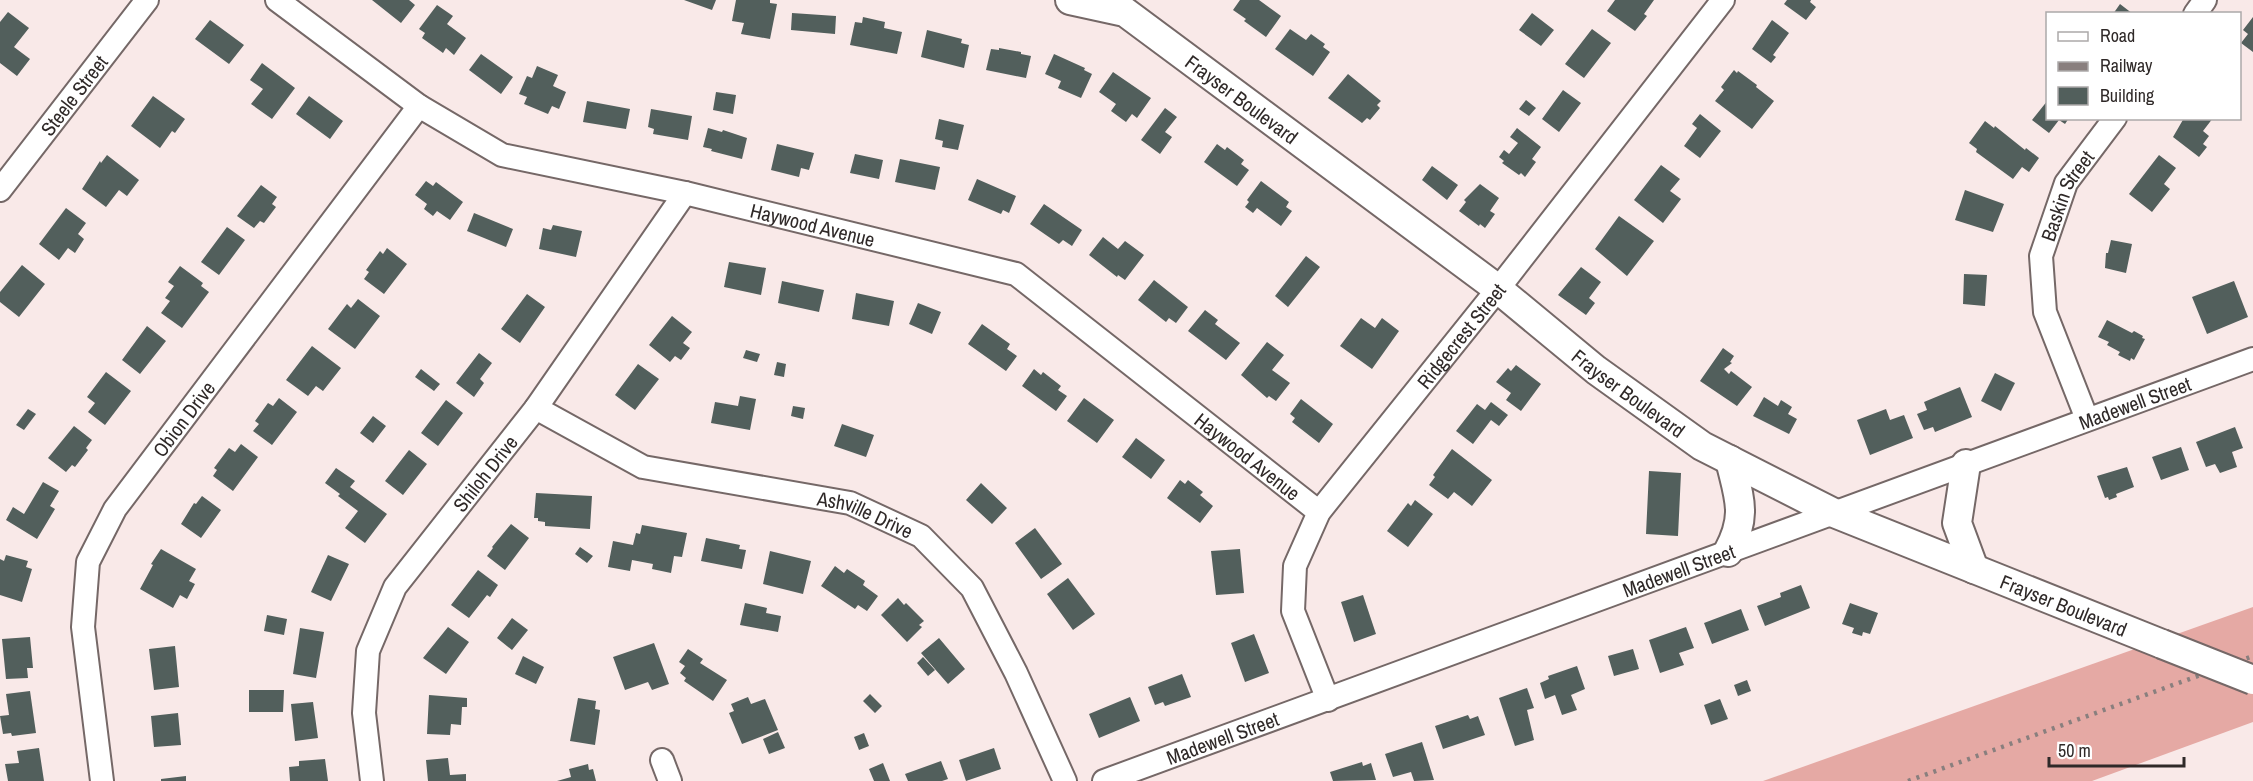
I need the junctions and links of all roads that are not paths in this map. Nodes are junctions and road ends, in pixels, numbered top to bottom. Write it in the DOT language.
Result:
graph roads {
  1 [pos="147,0"];
  2 [pos="277,0"];
  3 [pos="1070,0"];
  4 [pos="1722,0"];
  5 [pos="1124,6"];
  6 [pos="419,106"];
  7 [pos="2113,120"];
  8 [pos="0,190"];
  9 [pos="685,193"];
  10 [pos="1498,289"];
  11 [pos="2253,359"];
  12 [pos="536,408"];
  13 [pos="2087,419"];
  14 [pos="1730,460"];
  15 [pos="1966,464"];
  16 [pos="1319,512"];
  17 [pos="1834,513"];
  18 [pos="1728,552"];
  19 [pos="1974,569"];
  20 [pos="2253,680"];
  21 [pos="1328,700"];
  22 [pos="102,781"];
  23 [pos="372,781"];
  24 [pos="1065,781"];
  25 [pos="1104,781"];
  1 -- 8 [label="street, Steele Street"];
  2 -- 6 [label="street, Haywood Avenue"];
  3 -- 5 [label="main road, Frayser Boulevard"];
  4 -- 10 [label="street, Ridgecrest Street"];
  5 -- 10 [label="main road, Frayser Boulevard"];
  6 -- 9 [label="street, Haywood Avenue"];
  6 -- 22 [label="street, Obion Drive"];
  7 -- 13 [label="street, Baskin Street"];
  9 -- 12 [label="street, Shiloh Drive"];
  9 -- 16 [label="street, Haywood Avenue"];
  10 -- 14 [label="main road, Frayser Boulevard"];
  10 -- 16 [label="street, Ridgecrest Street"];
  11 -- 13 [label="street, Madewell Street"];
  12 -- 23 [label="street, Shiloh Drive"];
  12 -- 24 [label="street, Ashville Drive"];
  13 -- 15 [label="street, Madewell Street"];
  14 -- 17 [label="main road, Frayser Boulevard"];
  14 -- 18 [label="main road"];
  15 -- 17 [label="street, Madewell Street"];
  15 -- 19 [label="main road"];
  16 -- 21 [label="street, Ridgecrest Street"];
  17 -- 18 [label="street, Madewell Street"];
  17 -- 19 [label="main road, Frayser Boulevard"];
  18 -- 21 [label="street, Madewell Street"];
  19 -- 20 [label="main road, Frayser Boulevard, bridge"];
  21 -- 25 [label="street, Madewell Street"];
}
